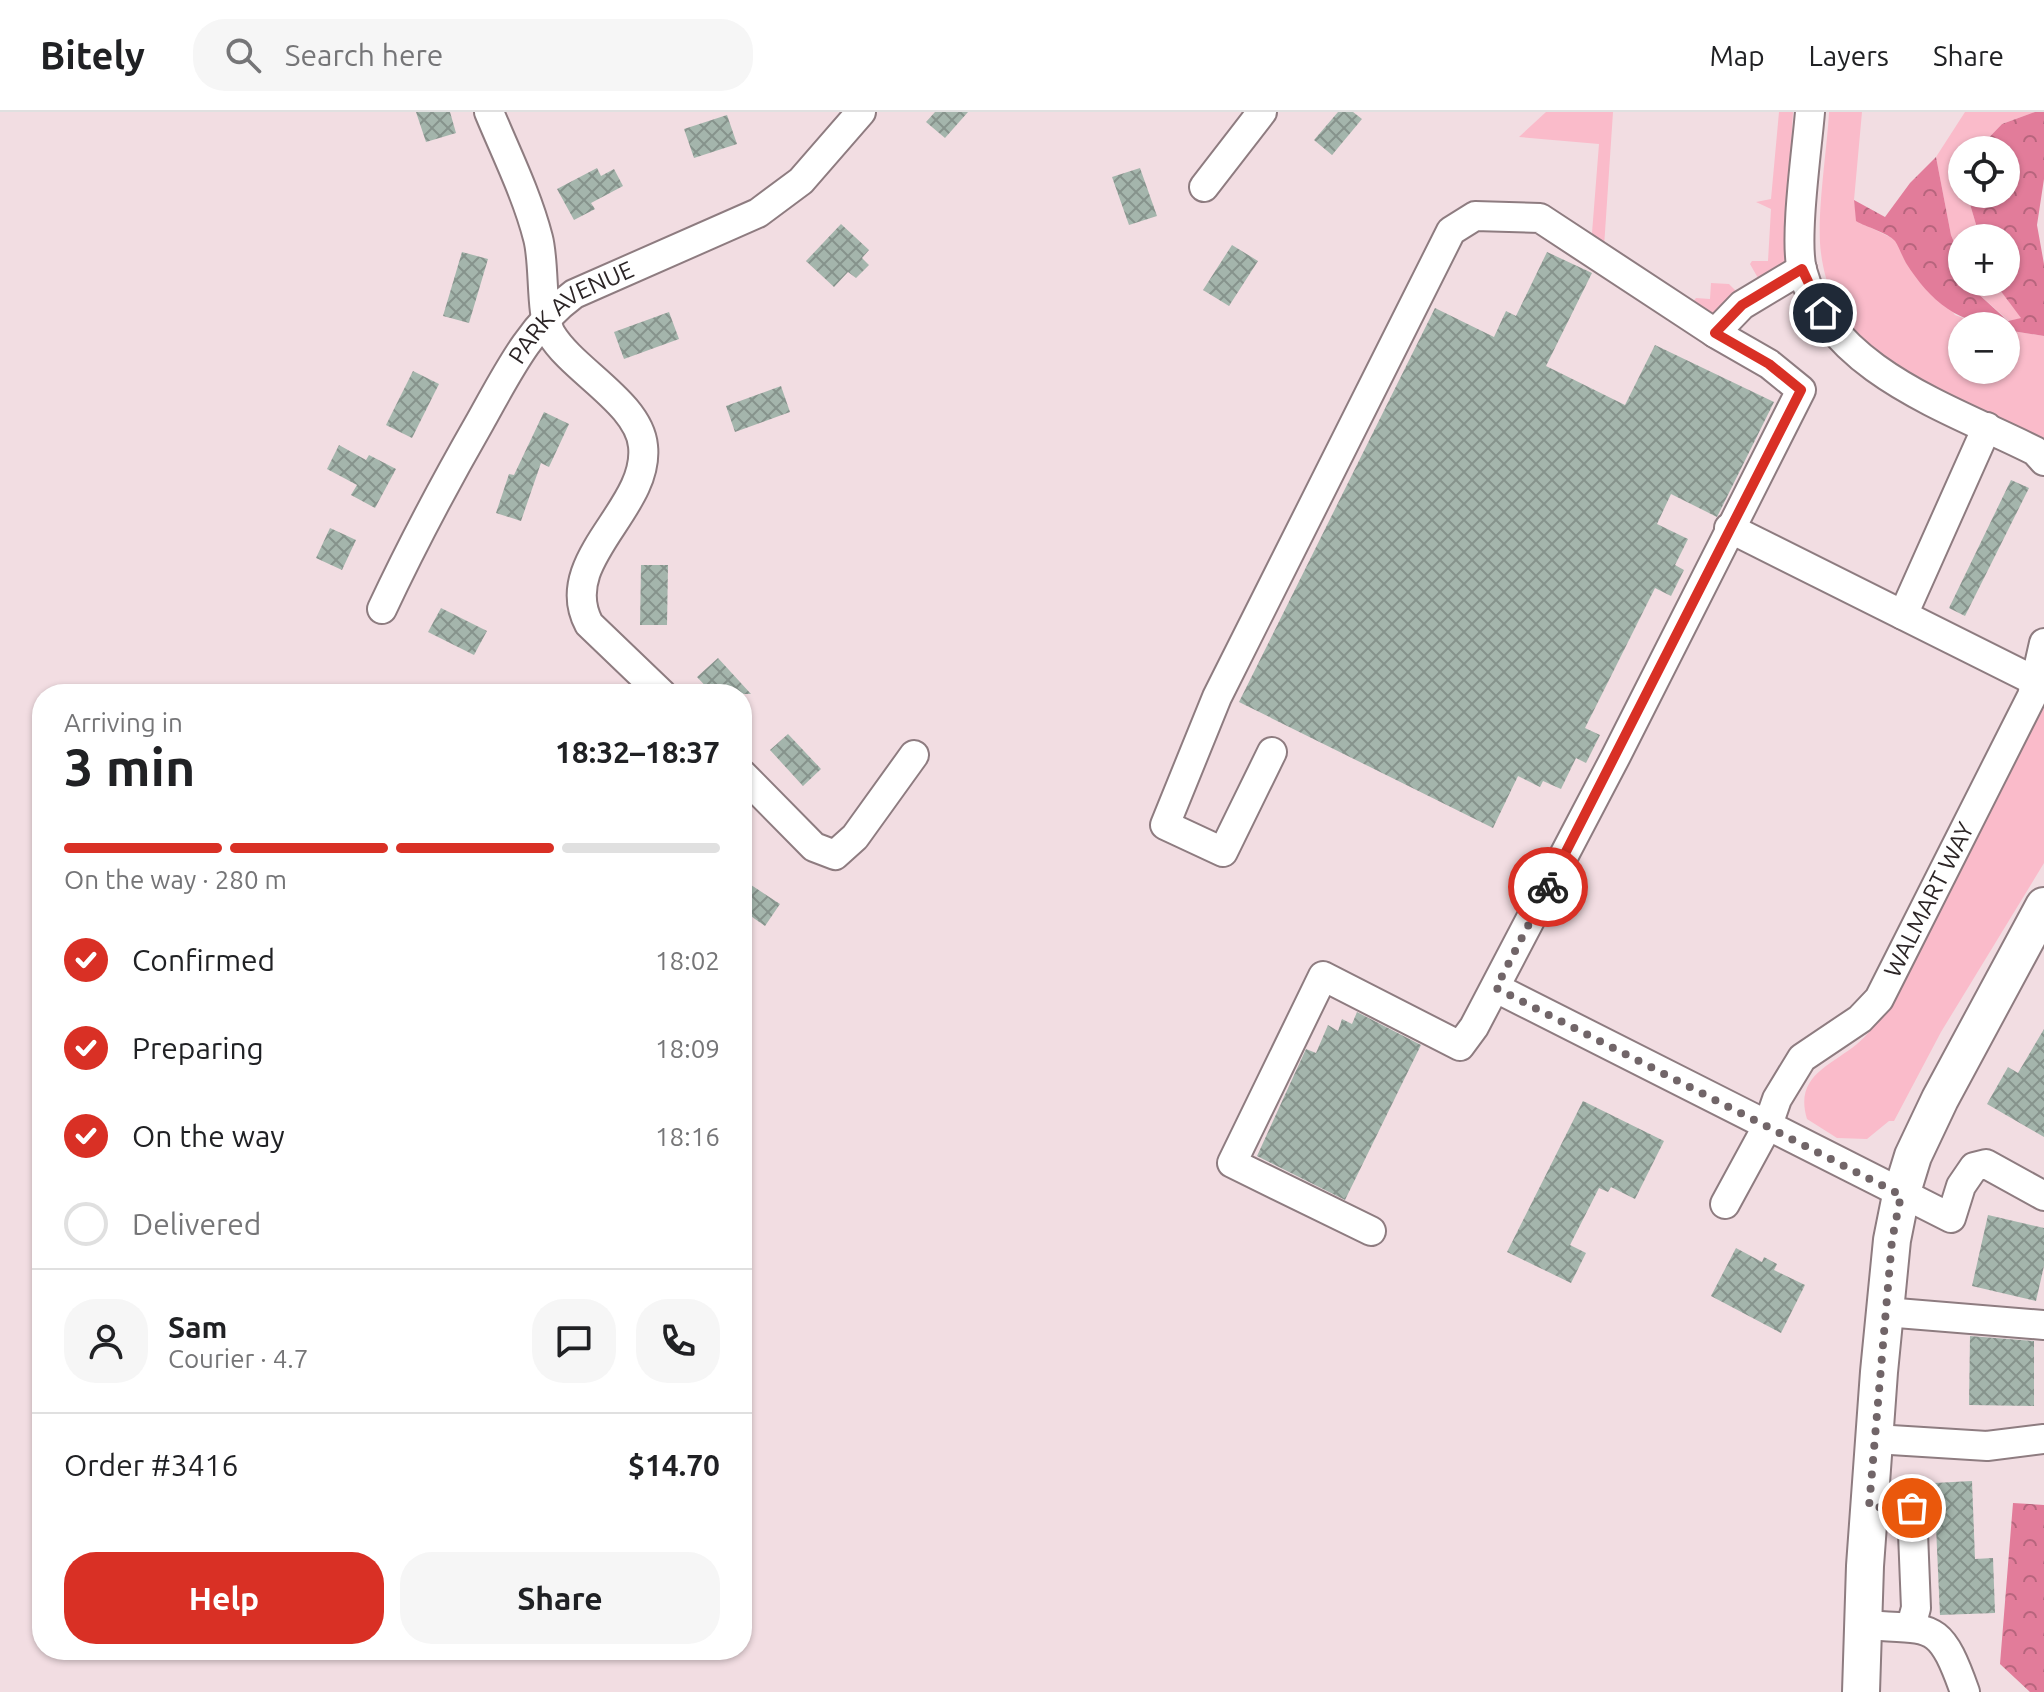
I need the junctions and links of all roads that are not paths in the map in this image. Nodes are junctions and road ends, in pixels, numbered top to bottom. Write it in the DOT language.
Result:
graph roads {
  1 [pos="489,112"];
  2 [pos="861,112"];
  3 [pos="1262,112"];
  4 [pos="1810,112"];
  5 [pos="1204,187"];
  6 [pos="1802,269"];
  7 [pos="546,320"];
  8 [pos="1715,333"];
  9 [pos="1987,427"];
  10 [pos="2044,461"];
  11 [pos="1729,528"];
  12 [pos="382,609"];
  13 [pos="1903,615"];
  14 [pos="2044,643"];
  15 [pos="2035,681"];
  16 [pos="652,684"];
  17 [pos="1272,752"];
  18 [pos="914,755"];
  19 [pos="752,784"];
  20 [pos="2044,908"];
  21 [pos="1496,988"];
  22 [pos="1768,1125"];
  23 [pos="1901,1195"];
  24 [pos="2044,1196"];
  25 [pos="1725,1204"];
  26 [pos="1371,1231"];
  27 [pos="1885,1312"];
  28 [pos="2044,1325"];
  29 [pos="1875,1439"];
  30 [pos="2044,1439"];
  31 [pos="1869,1507"];
  32 [pos="1863,1625"];
  33 [pos="1911,1626"];
  34 [pos="1861,1692"];
  35 [pos="1965,1692"];
  1 -- 7 [label="street"];
  2 -- 7 [label="street, PARK AVENUE"];
  3 -- 5 [label="street"];
  4 -- 6 [label="street"];
  6 -- 8 [label="street"];
  6 -- 9 [label="street"];
  7 -- 12 [label="street, PARK AVENUE"];
  7 -- 16 [label="street"];
  8 -- 11 [label="street"];
  8 -- 17 [label="street"];
  9 -- 10 [label="street"];
  9 -- 13 [label="street"];
  11 -- 13 [label="street"];
  11 -- 21 [label="street"];
  13 -- 15 [label="street"];
  14 -- 15 [label="street, WALMART WAY"];
  15 -- 22 [label="street, WALMART WAY"];
  18 -- 19 [label="street"];
  20 -- 23 [label="main road"];
  21 -- 22 [label="street"];
  21 -- 26 [label="street"];
  22 -- 23 [label="street"];
  22 -- 25 [label="street, WALMART WAY"];
  23 -- 24 [label="street"];
  23 -- 27 [label="main road"];
  27 -- 28 [label="street"];
  27 -- 29 [label="main road"];
  29 -- 30 [label="street"];
  29 -- 31 [label="main road"];
  31 -- 32 [label="main road"];
  31 -- 33 [label="street"];
  32 -- 33 [label="street"];
  32 -- 34 [label="main road"];
  33 -- 35 [label="street"];
}
